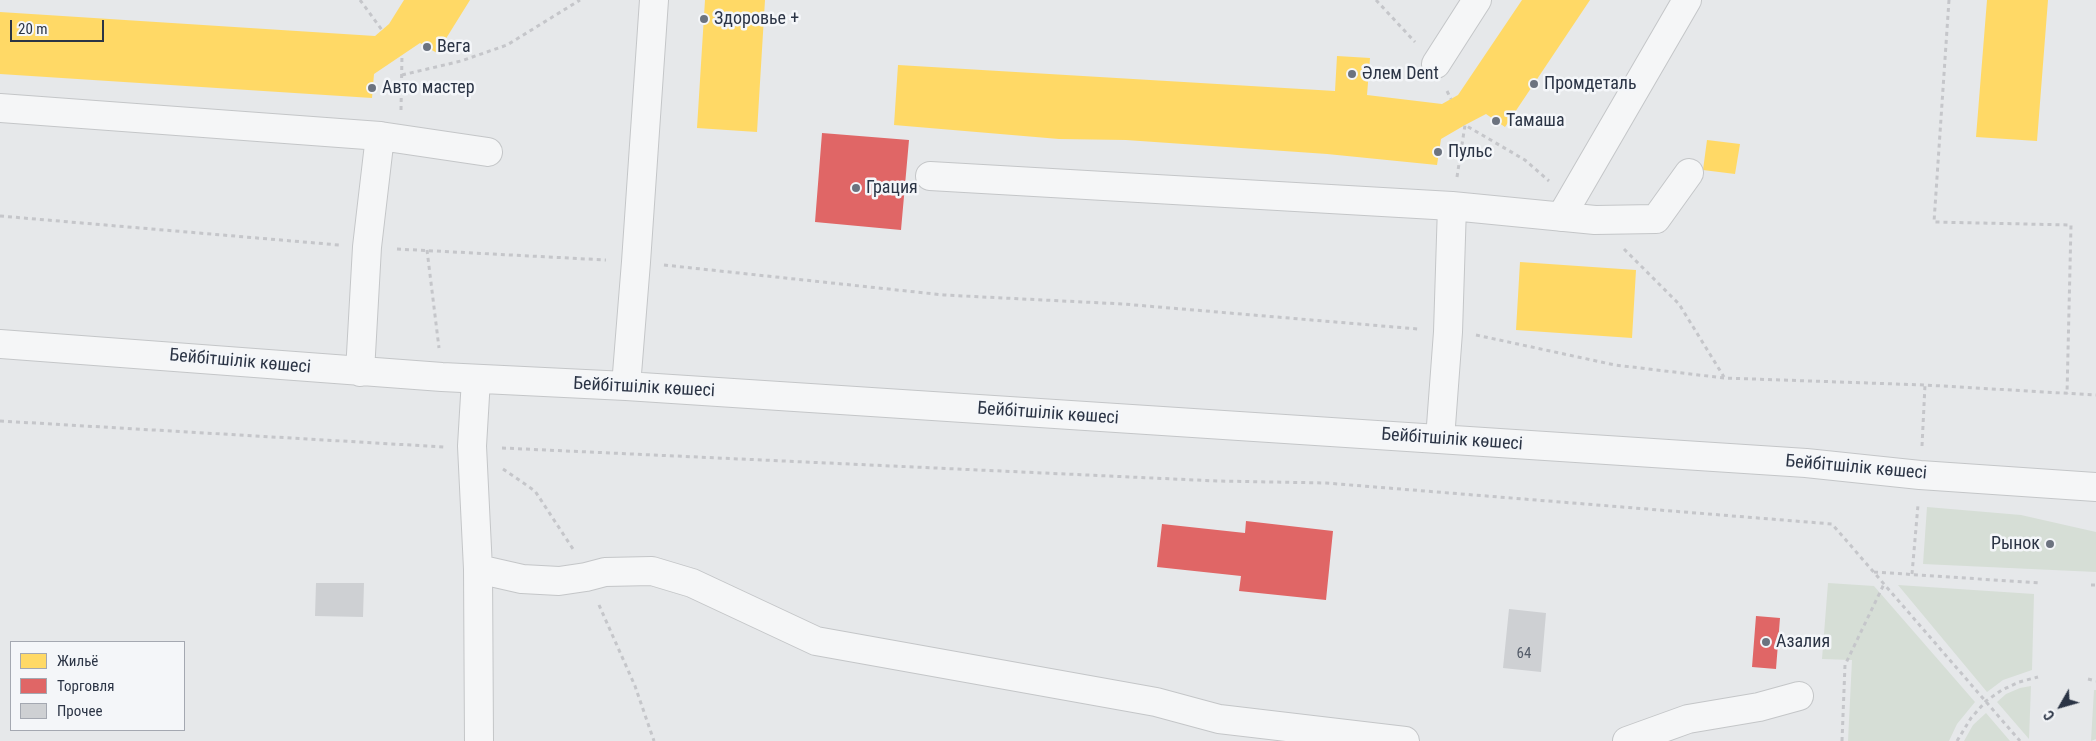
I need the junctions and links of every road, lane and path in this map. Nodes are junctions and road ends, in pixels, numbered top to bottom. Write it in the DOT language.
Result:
graph roads {
  1 [pos="360,0"];
  2 [pos="580,0"];
  3 [pos="654,0"];
  4 [pos="1476,0"];
  5 [pos="1687,0"];
  6 [pos="1949,0"];
  7 [pos="382,30"];
  8 [pos="402,55"];
  9 [pos="1436,64"];
  10 [pos="402,75"];
  11 [pos="0,108"];
  12 [pos="1465,125"];
  13 [pos="390,138"];
  14 [pos="488,152"];
  15 [pos="1689,173"];
  16 [pos="930,176"];
  17 [pos="1452,206"];
  18 [pos="0,216"];
  19 [pos="1561,217"];
  20 [pos="367,247"];
  21 [pos="636,262"];
  22 [pos="1448,332"];
  23 [pos="0,344"];
  24 [pos="360,372"];
  25 [pos="476,379"];
  26 [pos="626,386"];
  27 [pos="2067,394"];
  28 [pos="2096,396"];
  29 [pos="0,421"];
  30 [pos="1440,439"];
  31 [pos="472,446"];
  32 [pos="2096,487"];
  33 [pos="478,569"];
  34 [pos="1874,572"];
  35 [pos="2040,583"];
  36 [pos="1884,584"];
  37 [pos="2091,585"];
  38 [pos="2096,585"];
  39 [pos="2038,676"];
  40 [pos="2088,679"];
  41 [pos="2096,682"];
  42 [pos="1799,696"];
  43 [pos="1986,702"];
  44 [pos="479,741"];
  45 [pos="1405,741"];
  46 [pos="1627,741"];
  47 [pos="1842,741"];
  48 [pos="1958,741"];
  49 [pos="2020,741"];
  1 -- 7 [label="path"];
  2 -- 10 [label="path"];
  3 -- 21 [label="street"];
  4 -- 9 [label="street"];
  5 -- 19 [label="street"];
  6 -- 27 [label="path"];
  8 -- 10 [label="path"];
  10 -- 13 [label="path"];
  11 -- 13 [label="street"];
  12 -- 17 [label="path"];
  13 -- 14 [label="street"];
  13 -- 20 [label="street"];
  15 -- 19 [label="street"];
  16 -- 17 [label="street"];
  17 -- 19 [label="street"];
  17 -- 22 [label="street"];
  18 -- 20 [label="path"];
  20 -- 21 [label="path"];
  20 -- 24 [label="street"];
  21 -- 22 [label="path"];
  21 -- 26 [label="street"];
  22 -- 27 [label="path"];
  22 -- 30 [label="street"];
  23 -- 24 [label="street, Бейбітшілік көшесі"];
  24 -- 25 [label="street, Бейбітшілік көшесі"];
  25 -- 26 [label="street, Бейбітшілік көшесі"];
  25 -- 31 [label="street"];
  26 -- 30 [label="street, Бейбітшілік көшесі"];
  27 -- 28 [label="path"];
  29 -- 31 [label="path"];
  30 -- 32 [label="street, Бейбітшілік көшесі"];
  31 -- 33 [label="street"];
  31 -- 34 [label="path"];
  33 -- 44 [label="street"];
  33 -- 45 [label="street"];
  34 -- 35 [label="path"];
  34 -- 36 [label="path"];
  36 -- 43 [label="path"];
  36 -- 47 [label="path"];
  37 -- 38 [label="path"];
  39 -- 43 [label="path"];
  40 -- 41 [label="path"];
  42 -- 46 [label="street"];
  43 -- 48 [label="path"];
  43 -- 49 [label="path"];
}
